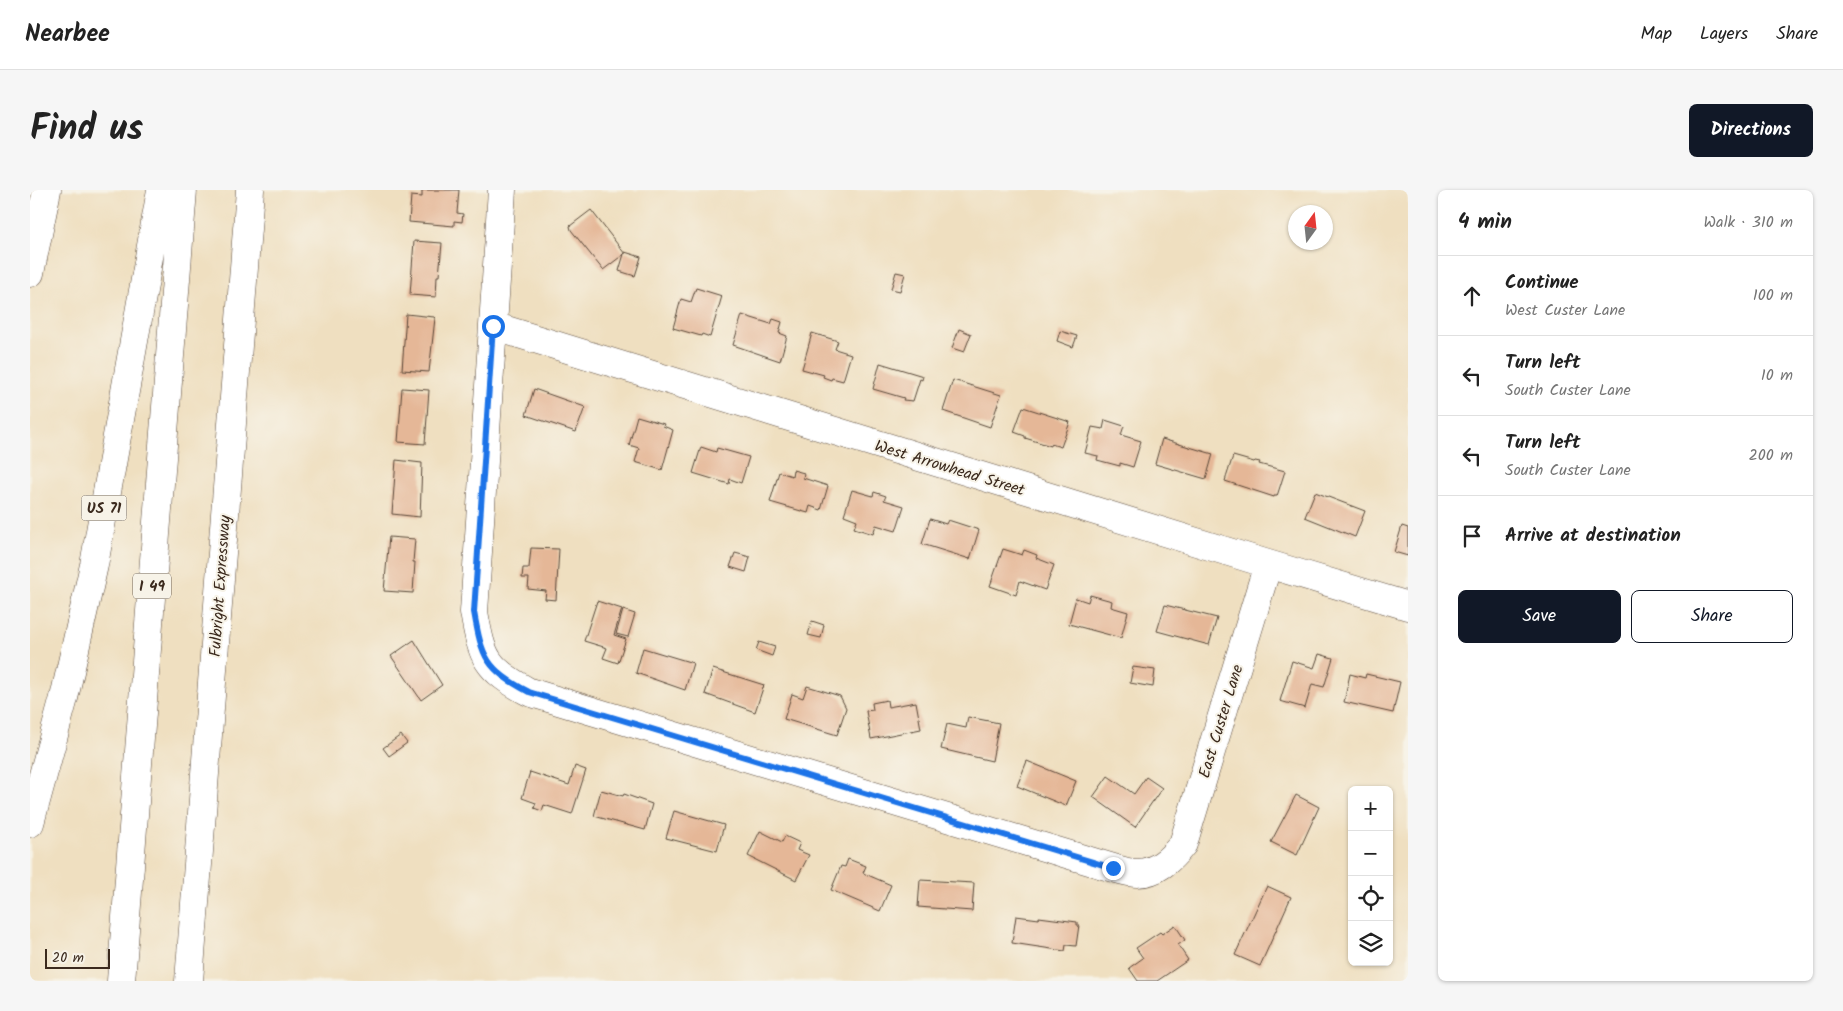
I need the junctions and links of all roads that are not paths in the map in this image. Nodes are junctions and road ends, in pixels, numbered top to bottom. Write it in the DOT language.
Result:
graph roads {
  1 [pos="47,190"];
  2 [pos="161,190"];
  3 [pos="183,190"];
  4 [pos="250,190"];
  5 [pos="502,190"];
  6 [pos="30,273"];
  7 [pos="493,326"];
  8 [pos="1268,564"];
  9 [pos="1408,606"];
  10 [pos="30,824"];
  11 [pos="121,981"];
  12 [pos="189,981"];
  1 -- 6 [label="main road"];
  2 -- 10 [label="main road, US 71"];
  3 -- 11 [label="main road, I 49"];
  4 -- 12 [label="main road, Fulbright Expressway"];
  5 -- 7 [label="main road"];
  7 -- 8 [label="main road, West Arrowhead Street"];
  7 -- 8 [label="main road, East Custer Lane"];
  8 -- 9 [label="main road, West Arrowhead Street"];
}
